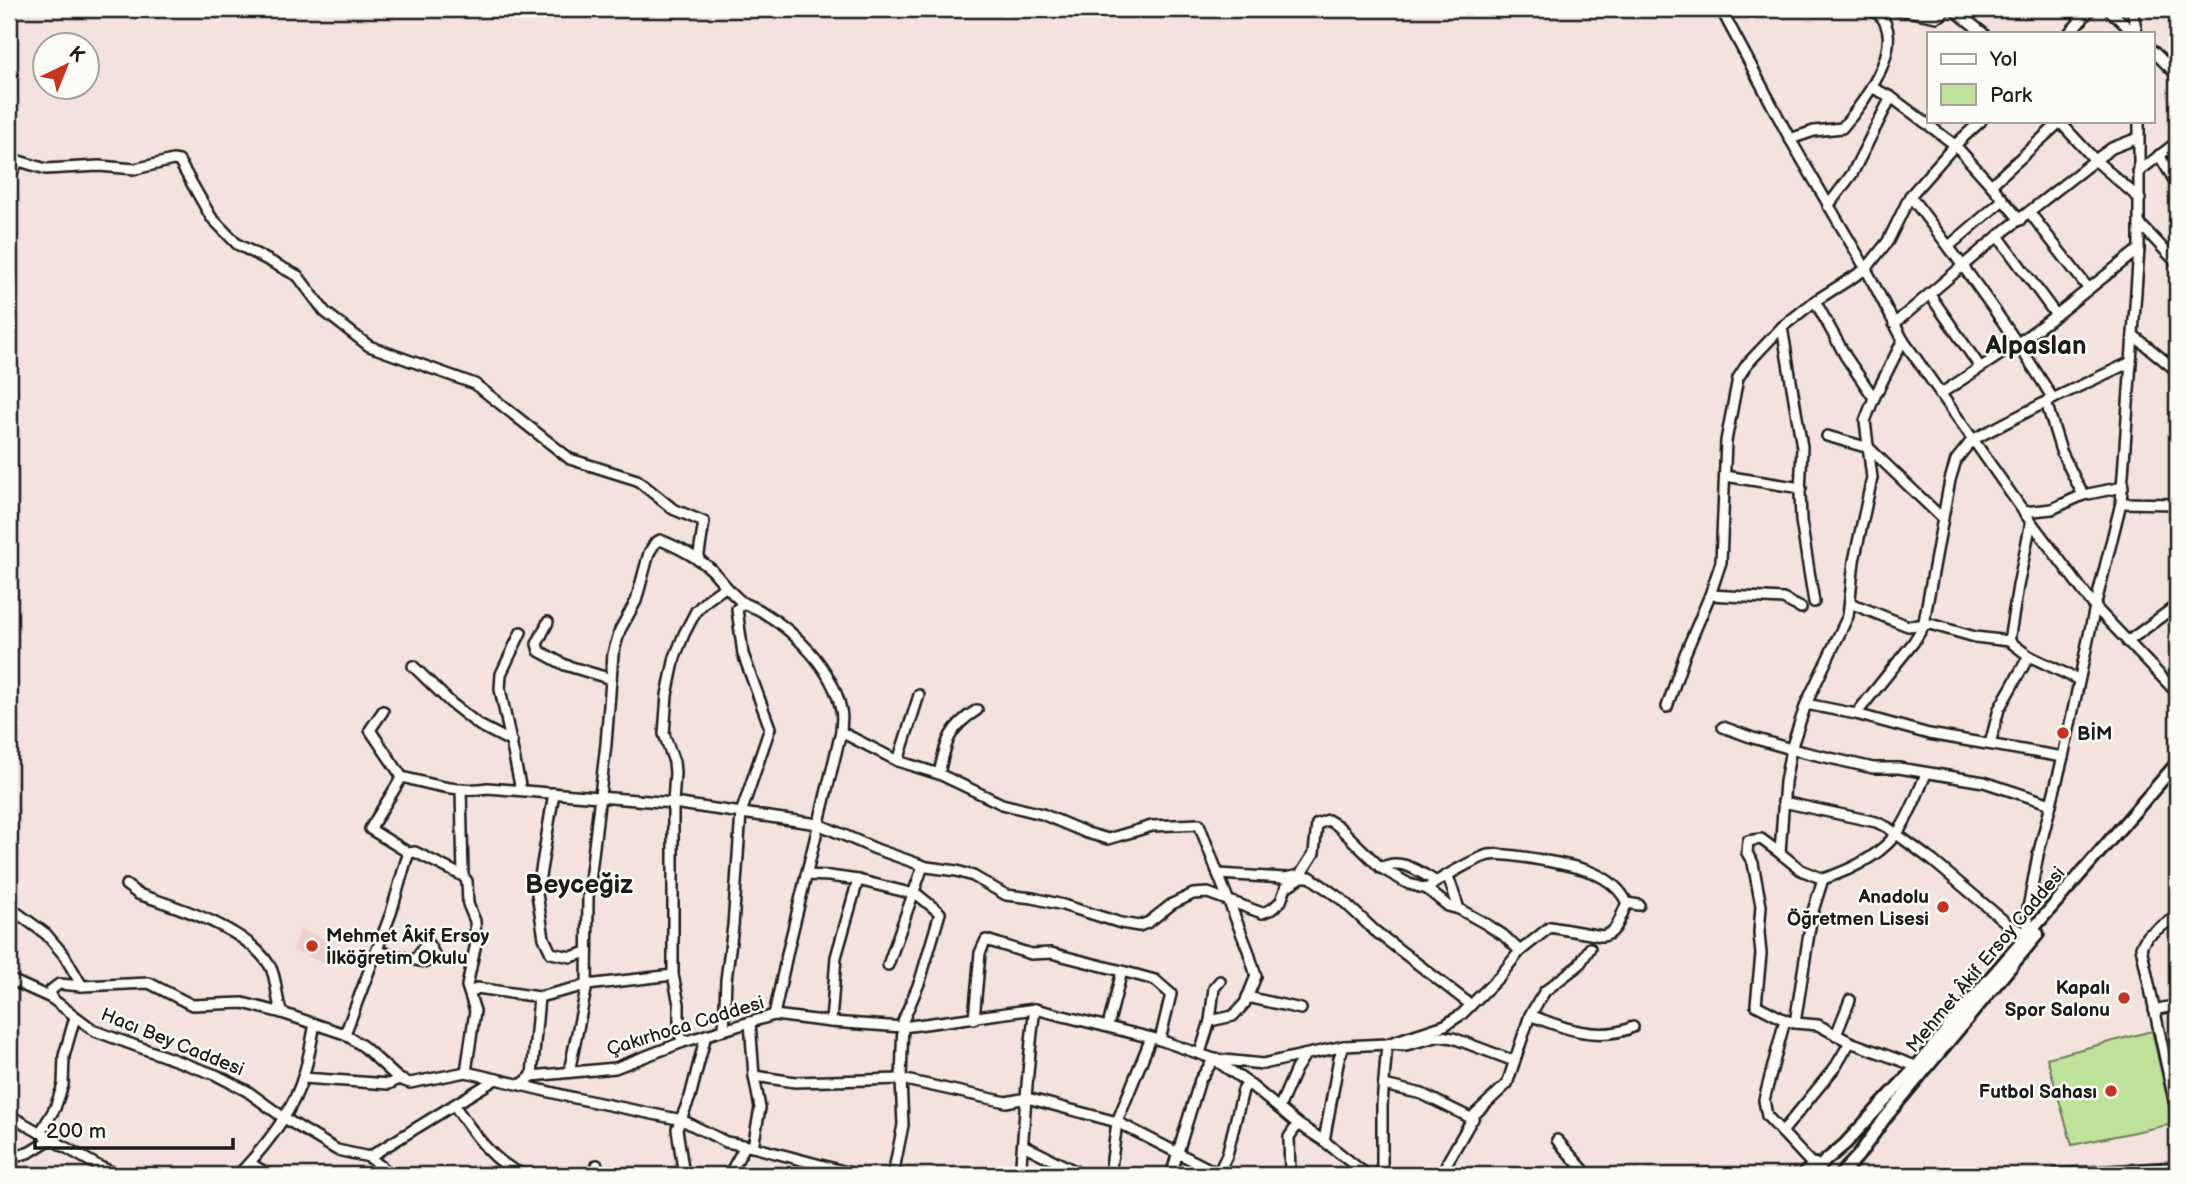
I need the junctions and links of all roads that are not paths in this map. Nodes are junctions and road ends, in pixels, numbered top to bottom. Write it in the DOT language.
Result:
graph roads {
  1 [pos="1721,9"];
  2 [pos="1870,9"];
  3 [pos="1896,9"];
  4 [pos="1945,9"];
  5 [pos="1953,9"];
  6 [pos="2072,9"];
  7 [pos="2091,9"];
  8 [pos="2108,9"];
  9 [pos="2132,9"];
  10 [pos="1884,12"];
  11 [pos="2082,20"];
  12 [pos="1982,32"];
  13 [pos="2070,32"];
  14 [pos="2135,32"];
  15 [pos="2136,32"];
  16 [pos="2154,52"];
  17 [pos="2177,75"];
  18 [pos="1871,87"];
  19 [pos="1891,97"];
  20 [pos="1980,122"];
  21 [pos="2059,122"];
  22 [pos="2061,122"];
  23 [pos="2139,122"];
  24 [pos="2138,138"];
  25 [pos="1790,139"];
  26 [pos="2177,142"];
  27 [pos="1955,145"];
  28 [pos="2158,156"];
  29 [pos="2095,160"];
  30 [pos="2138,172"];
  31 [pos="9,176"];
  32 [pos="1990,185"];
  33 [pos="2177,185"];
  34 [pos="1910,196"];
  35 [pos="2140,199"];
  36 [pos="2003,200"];
  37 [pos="1828,206"];
  38 [pos="2030,213"];
  39 [pos="2020,220"];
  40 [pos="2140,224"];
  41 [pos="1998,236"];
  42 [pos="1949,246"];
  43 [pos="2139,248"];
  44 [pos="2177,263"];
  45 [pos="1964,265"];
  46 [pos="1866,269"];
  47 [pos="2088,288"];
  48 [pos="1930,295"];
  49 [pos="1815,301"];
  50 [pos="2056,315"];
  51 [pos="1894,324"];
  52 [pos="1782,327"];
  53 [pos="2133,335"];
  54 [pos="1903,340"];
  55 [pos="2018,343"];
  56 [pos="2131,362"];
  57 [pos="1980,368"];
  58 [pos="2177,371"];
  59 [pos="1940,394"];
  60 [pos="1874,398"];
  61 [pos="2050,400"];
  62 [pos="1827,436"];
  63 [pos="1972,440"];
  64 [pos="1868,447"];
  65 [pos="1725,476"];
  66 [pos="2123,487"];
  67 [pos="1801,488"];
  68 [pos="2083,495"];
  69 [pos="2121,503"];
  70 [pos="2177,505"];
  71 [pos="2024,512"];
  72 [pos="1942,518"];
  73 [pos="2031,522"];
  74 [pos="698,560"];
  75 [pos="725,587"];
  76 [pos="1710,595"];
  77 [pos="1814,602"];
  78 [pos="1850,603"];
  79 [pos="743,604"];
  80 [pos="2177,605"];
  81 [pos="2095,607"];
  82 [pos="1801,608"];
  83 [pos="548,622"];
  84 [pos="1923,625"];
  85 [pos="521,632"];
  86 [pos="2009,641"];
  87 [pos="2127,642"];
  88 [pos="2029,656"];
  89 [pos="413,666"];
  90 [pos="611,679"];
  91 [pos="2079,680"];
  92 [pos="2177,693"];
  93 [pos="919,695"];
  94 [pos="1806,704"];
  95 [pos="1667,707"];
  96 [pos="977,710"];
  97 [pos="383,711"];
  98 [pos="1856,714"];
  99 [pos="1723,727"];
  100 [pos="841,732"];
  101 [pos="512,742"];
  102 [pos="1990,744"];
  103 [pos="1791,749"];
  104 [pos="2063,757"];
  105 [pos="898,761"];
  106 [pos="2177,763"];
  107 [pos="939,774"];
  108 [pos="1926,774"];
  109 [pos="2177,774"];
  110 [pos="402,777"];
  111 [pos="461,789"];
  112 [pos="521,790"];
  113 [pos="554,793"];
  114 [pos="601,797"];
  115 [pos="1783,802"];
  116 [pos="673,803"];
  117 [pos="2051,804"];
  118 [pos="741,813"];
  119 [pos="818,824"];
  120 [pos="1895,835"];
  121 [pos="409,853"];
  122 [pos="1780,853"];
  123 [pos="923,866"];
  124 [pos="1381,867"];
  125 [pos="1218,874"];
  126 [pos="806,875"];
  127 [pos="463,876"];
  128 [pos="1448,876"];
  129 [pos="1823,879"];
  130 [pos="858,880"];
  131 [pos="1435,881"];
  132 [pos="126,885"];
  133 [pos="1427,889"];
  134 [pos="912,894"];
  135 [pos="1230,901"];
  136 [pos="1627,903"];
  137 [pos="1639,905"];
  138 [pos="9,907"];
  139 [pos="1459,909"];
  140 [pos="2177,916"];
  141 [pos="2028,934"];
  142 [pos="421,946"];
  143 [pos="1590,948"];
  144 [pos="376,951"];
  145 [pos="1520,951"];
  146 [pos="587,952"];
  147 [pos="888,965"];
  148 [pos="1122,971"];
  149 [pos="673,975"];
  150 [pos="9,979"];
  151 [pos="1220,981"];
  152 [pos="587,985"];
  153 [pos="82,986"];
  154 [pos="471,993"];
  155 [pos="539,997"];
  156 [pos="1247,997"];
  157 [pos="51,998"];
  158 [pos="1850,1000"];
  159 [pos="1471,1004"];
  160 [pos="2177,1005"];
  161 [pos="1035,1009"];
  162 [pos="1301,1009"];
  163 [pos="2154,1010"];
  164 [pos="282,1013"];
  165 [pos="1530,1014"];
  166 [pos="775,1015"];
  167 [pos="75,1017"];
  168 [pos="974,1018"];
  169 [pos="1785,1020"];
  170 [pos="1210,1021"];
  171 [pos="750,1022"];
  172 [pos="831,1022"];
  173 [pos="1796,1023"];
  174 [pos="315,1024"];
  175 [pos="1108,1026"];
  176 [pos="903,1027"];
  177 [pos="1633,1027"];
  178 [pos="724,1030"];
  179 [pos="345,1034"];
  180 [pos="706,1035"];
  181 [pos="1836,1035"];
  182 [pos="1155,1039"];
  183 [pos="683,1041"];
  184 [pos="1850,1042"];
  185 [pos="1387,1044"];
  186 [pos="1344,1046"];
  187 [pos="1200,1053"];
  188 [pos="1305,1055"];
  189 [pos="1214,1059"];
  190 [pos="1514,1061"];
  191 [pos="1921,1068"];
  192 [pos="466,1072"];
  193 [pos="569,1072"];
  194 [pos="532,1076"];
  195 [pos="754,1076"];
  196 [pos="303,1078"];
  197 [pos="399,1079"];
  198 [pos="496,1079"];
  199 [pos="901,1079"];
  200 [pos="1248,1083"];
  201 [pos="521,1085"];
  202 [pos="1384,1085"];
  203 [pos="1027,1098"];
  204 [pos="454,1105"];
  205 [pos="1279,1108"];
  206 [pos="2177,1114"];
  207 [pos="9,1115"];
  208 [pos="284,1118"];
  209 [pos="1473,1119"];
  210 [pos="682,1120"];
  211 [pos="1117,1122"];
  212 [pos="1298,1124"];
  213 [pos="1783,1132"];
  214 [pos="40,1133"];
  215 [pos="51,1139"];
  216 [pos="1557,1140"];
  217 [pos="1324,1141"];
  218 [pos="1023,1145"];
  219 [pos="749,1146"];
  220 [pos="1177,1153"];
  221 [pos="369,1157"];
  222 [pos="9,1159"];
  223 [pos="250,1163"];
  224 [pos="815,1164"];
  225 [pos="597,1165"];
  226 [pos="2177,1168"];
  227 [pos="1818,1169"];
  228 [pos="607,1174"];
  229 [pos="120,1175"];
  230 [pos="238,1175"];
  231 [pos="269,1175"];
  232 [pos="392,1175"];
  233 [pos="526,1175"];
  234 [pos="684,1175"];
  235 [pos="729,1175"];
  236 [pos="812,1175"];
  237 [pos="858,1175"];
  238 [pos="893,1175"];
  239 [pos="1020,1175"];
  240 [pos="1083,1175"];
  241 [pos="1110,1175"];
  242 [pos="1171,1175"];
  243 [pos="1220,1175"];
  244 [pos="1290,1175"];
  245 [pos="1367,1175"];
  246 [pos="1382,1175"];
  247 [pos="1442,1175"];
  248 [pos="1588,1175"];
  249 [pos="1801,1175"];
  250 [pos="1840,1175"];
  251 [pos="2056,1175"];
  1 -- 25 [label="street"];
  2 -- 10 [label="street"];
  3 -- 4 [label="street"];
  5 -- 12 [label="street"];
  6 -- 11 [label="street"];
  7 -- 11 [label="street"];
  8 -- 14 [label="street"];
  9 -- 15 [label="street"];
  10 -- 18 [label="street"];
  11 -- 13 [label="street"];
  16 -- 17 [label="street"];
  18 -- 19 [label="street"];
  18 -- 25 [label="street"];
  19 -- 27 [label="street"];
  19 -- 37 [label="street"];
  20 -- 27 [label="street"];
  21 -- 32 [label="street"];
  22 -- 29 [label="street"];
  23 -- 24 [label="street"];
  24 -- 29 [label="street"];
  24 -- 30 [label="street"];
  25 -- 37 [label="street"];
  26 -- 28 [label="street"];
  27 -- 32 [label="street"];
  27 -- 34 [label="street"];
  28 -- 30 [label="street"];
  28 -- 33 [label="street"];
  29 -- 35 [label="street"];
  29 -- 38 [label="street"];
  30 -- 35 [label="street"];
  31 -- 74 [label="street"];
  32 -- 36 [label="street"];
  34 -- 42 [label="street"];
  34 -- 46 [label="street"];
  35 -- 40 [label="street"];
  36 -- 39 [label="street"];
  36 -- 42 [label="street"];
  37 -- 46 [label="street"];
  38 -- 39 [label="street"];
  38 -- 47 [label="street"];
  39 -- 41 [label="street"];
  40 -- 43 [label="street"];
  40 -- 44 [label="street"];
  41 -- 45 [label="street"];
  41 -- 50 [label="street"];
  42 -- 45 [label="street"];
  43 -- 47 [label="street"];
  43 -- 53 [label="street"];
  45 -- 48 [label="street"];
  45 -- 55 [label="street"];
  46 -- 49 [label="street"];
  46 -- 51 [label="street"];
  47 -- 50 [label="street"];
  48 -- 51 [label="street"];
  48 -- 57 [label="street"];
  49 -- 52 [label="street"];
  49 -- 60 [label="street"];
  50 -- 55 [label="street"];
  51 -- 54 [label="street"];
  52 -- 65 [label="street"];
  52 -- 67 [label="street"];
  53 -- 56 [label="street"];
  53 -- 58 [label="street"];
  54 -- 59 [label="street"];
  54 -- 60 [label="street"];
  55 -- 57 [label="street"];
  55 -- 61 [label="street"];
  56 -- 61 [label="street"];
  56 -- 66 [label="street"];
  57 -- 59 [label="street"];
  59 -- 63 [label="street"];
  60 -- 64 [label="street"];
  61 -- 63 [label="street"];
  61 -- 68 [label="street"];
  62 -- 64 [label="street"];
  63 -- 71 [label="street"];
  63 -- 72 [label="street"];
  64 -- 72 [label="street"];
  64 -- 78 [label="street"];
  65 -- 67 [label="street"];
  65 -- 76 [label="street"];
  66 -- 68 [label="street"];
  66 -- 69 [label="street"];
  67 -- 77 [label="street"];
  68 -- 71 [label="street"];
  69 -- 70 [label="street"];
  69 -- 81 [label="street"];
  71 -- 73 [label="street"];
  72 -- 84 [label="street"];
  73 -- 81 [label="street"];
  73 -- 86 [label="street"];
  74 -- 75 [label="street"];
  74 -- 90 [label="street"];
  75 -- 79 [label="street"];
  75 -- 116 [label="street"];
  76 -- 82 [label="street"];
  76 -- 95 [label="street"];
  78 -- 84 [label="street"];
  78 -- 94 [label="street"];
  79 -- 100 [label="street"];
  79 -- 118 [label="street"];
  80 -- 87 [label="street"];
  81 -- 87 [label="street"];
  81 -- 91 [label="street"];
  83 -- 90 [label="street"];
  84 -- 86 [label="street"];
  84 -- 98 [label="street"];
  85 -- 101 [label="street"];
  86 -- 88 [label="street"];
  87 -- 92 [label="street"];
  88 -- 91 [label="street"];
  88 -- 102 [label="street"];
  89 -- 101 [label="street"];
  90 -- 114 [label="street"];
  91 -- 104 [label="street"];
  93 -- 105 [label="street"];
  94 -- 98 [label="street"];
  94 -- 103 [label="street"];
  96 -- 107 [label="street"];
  97 -- 110 [label="street"];
  98 -- 102 [label="street"];
  99 -- 103 [label="street"];
  100 -- 105 [label="street"];
  100 -- 119 [label="street"];
  101 -- 112 [label="street"];
  102 -- 104 [label="street"];
  103 -- 108 [label="street"];
  103 -- 115 [label="street"];
  104 -- 117 [label="street"];
  105 -- 107 [label="street"];
  106 -- 141 [label="main road, Mehmet Âkif Ersoy Caddesi"];
  107 -- 125 [label="street"];
  108 -- 117 [label="street"];
  108 -- 120 [label="street"];
  109 -- 191 [label="main road, Mehmet Âkif Ersoy Caddesi"];
  110 -- 111 [label="street"];
  110 -- 121 [label="street"];
  111 -- 112 [label="street"];
  111 -- 127 [label="street"];
  112 -- 113 [label="street"];
  113 -- 114 [label="street"];
  113 -- 146 [label="street"];
  114 -- 116 [label="street"];
  114 -- 146 [label="street"];
  115 -- 120 [label="street"];
  115 -- 122 [label="street"];
  116 -- 118 [label="street"];
  116 -- 149 [label="street"];
  117 -- 141 [label="street"];
  118 -- 119 [label="street"];
  118 -- 178 [label="street"];
  119 -- 123 [label="street"];
  119 -- 126 [label="street"];
  120 -- 129 [label="street"];
  120 -- 141 [label="street"];
  121 -- 127 [label="street"];
  121 -- 144 [label="street"];
  122 -- 129 [label="street"];
  122 -- 169 [label="street"];
  123 -- 134 [label="street"];
  123 -- 135 [label="street"];
  124 -- 125 [label="street"];
  124 -- 131 [label="street"];
  124 -- 133 [label="street"];
  125 -- 135 [label="street"];
  126 -- 130 [label="street"];
  126 -- 166 [label="street"];
  127 -- 154 [label="street"];
  128 -- 131 [label="street"];
  128 -- 136 [label="street"];
  128 -- 139 [label="street"];
  129 -- 173 [label="street"];
  130 -- 134 [label="street"];
  130 -- 172 [label="street"];
  131 -- 133 [label="street"];
  132 -- 164 [label="street"];
  133 -- 139 [label="street"];
  134 -- 147 [label="street"];
  134 -- 176 [label="street"];
  135 -- 156 [label="street"];
  135 -- 159 [label="street"];
  136 -- 137 [label="street"];
  136 -- 145 [label="street"];
  138 -- 153 [label="street"];
  139 -- 145 [label="street"];
  140 -- 163 [label="street"];
  141 -- 191 [label="main road, Mehmet Âkif Ersoy Caddesi"];
  142 -- 144 [label="street"];
  143 -- 165 [label="street"];
  144 -- 179 [label="street"];
  145 -- 159 [label="street"];
  146 -- 152 [label="street"];
  148 -- 168 [label="street"];
  148 -- 175 [label="street"];
  148 -- 182 [label="street"];
  149 -- 152 [label="street"];
  149 -- 183 [label="street"];
  150 -- 157 [label="street, Hacı Bey Caddesi"];
  151 -- 170 [label="street"];
  152 -- 155 [label="street"];
  152 -- 193 [label="street"];
  153 -- 157 [label="street"];
  153 -- 164 [label="street"];
  154 -- 155 [label="street"];
  154 -- 192 [label="street"];
  155 -- 194 [label="street"];
  156 -- 162 [label="street"];
  156 -- 170 [label="street"];
  157 -- 167 [label="street, Hacı Bey Caddesi"];
  158 -- 181 [label="street"];
  159 -- 185 [label="street"];
  160 -- 163 [label="street"];
  161 -- 168 [label="street, Çakırhoca Caddesi"];
  161 -- 175 [label="street, Çakırhoca Caddesi"];
  161 -- 203 [label="street"];
  163 -- 206 [label="street"];
  164 -- 174 [label="street"];
  165 -- 177 [label="street"];
  165 -- 190 [label="street"];
  166 -- 171 [label="street, Çakırhoca Caddesi"];
  166 -- 172 [label="street, Çakırhoca Caddesi"];
  167 -- 208 [label="street, Hacı Bey Caddesi"];
  167 -- 214 [label="street"];
  168 -- 176 [label="street, Çakırhoca Caddesi"];
  169 -- 173 [label="street"];
  169 -- 213 [label="street"];
  170 -- 187 [label="street"];
  171 -- 178 [label="street, Çakırhoca Caddesi"];
  171 -- 195 [label="street"];
  172 -- 176 [label="street, Çakırhoca Caddesi"];
  173 -- 181 [label="street"];
  174 -- 179 [label="street"];
  174 -- 196 [label="street"];
  175 -- 182 [label="street, Çakırhoca Caddesi"];
  176 -- 199 [label="street"];
  178 -- 180 [label="street, Çakırhoca Caddesi"];
  179 -- 197 [label="street"];
  180 -- 183 [label="street, Çakırhoca Caddesi"];
  180 -- 210 [label="street"];
  181 -- 184 [label="street"];
  182 -- 187 [label="street, Çakırhoca Caddesi"];
  182 -- 211 [label="street"];
  183 -- 193 [label="street, Çakırhoca Caddesi"];
  184 -- 191 [label="street"];
  184 -- 213 [label="street"];
  185 -- 186 [label="street"];
  185 -- 190 [label="street"];
  185 -- 202 [label="street"];
  186 -- 188 [label="street"];
  186 -- 217 [label="street"];
  187 -- 189 [label="street, Çakırhoca Caddesi"];
  188 -- 189 [label="street"];
  188 -- 205 [label="street"];
  189 -- 200 [label="street, Çakırhoca Caddesi"];
  189 -- 220 [label="street"];
  190 -- 209 [label="street"];
  191 -- 227 [label="main road, Mehmet Âkif Ersoy Caddesi"];
  191 -- 250 [label="main road, Mehmet Âkif Ersoy Caddesi"];
  192 -- 197 [label="street"];
  192 -- 198 [label="street"];
  193 -- 194 [label="street, Çakırhoca Caddesi"];
  194 -- 201 [label="street"];
  195 -- 199 [label="street"];
  195 -- 219 [label="street"];
  196 -- 197 [label="street"];
  196 -- 208 [label="street"];
  198 -- 201 [label="street"];
  198 -- 204 [label="street"];
  199 -- 203 [label="street"];
  199 -- 238 [label="street"];
  200 -- 205 [label="street, Çakırhoca Caddesi"];
  200 -- 243 [label="street"];
  201 -- 210 [label="street"];
  202 -- 209 [label="street"];
  202 -- 246 [label="street"];
  203 -- 211 [label="street"];
  203 -- 218 [label="street"];
  204 -- 221 [label="street"];
  204 -- 233 [label="street"];
  205 -- 212 [label="street, Çakırhoca Caddesi"];
  207 -- 214 [label="street"];
  208 -- 221 [label="street, Hacı Bey Caddesi"];
  208 -- 223 [label="street"];
  209 -- 247 [label="street"];
  210 -- 219 [label="street"];
  210 -- 234 [label="street"];
  211 -- 220 [label="street"];
  211 -- 241 [label="street"];
  212 -- 217 [label="street, Çakırhoca Caddesi"];
  212 -- 244 [label="street"];
  213 -- 227 [label="street"];
  214 -- 215 [label="street"];
  215 -- 222 [label="street"];
  215 -- 229 [label="street"];
  216 -- 248 [label="street"];
  217 -- 245 [label="street, Çakırhoca Caddesi"];
  218 -- 239 [label="street"];
  218 -- 240 [label="street"];
  219 -- 224 [label="street"];
  219 -- 235 [label="street"];
  220 -- 242 [label="street"];
  220 -- 243 [label="street"];
  221 -- 232 [label="street, Hacı Bey Caddesi"];
  223 -- 230 [label="street"];
  223 -- 231 [label="street"];
  224 -- 236 [label="street"];
  224 -- 237 [label="street"];
  225 -- 228 [label="street"];
  226 -- 251 [label="main road"];
  227 -- 249 [label="main road, Mehmet Âkif Ersoy Caddesi"];
}
